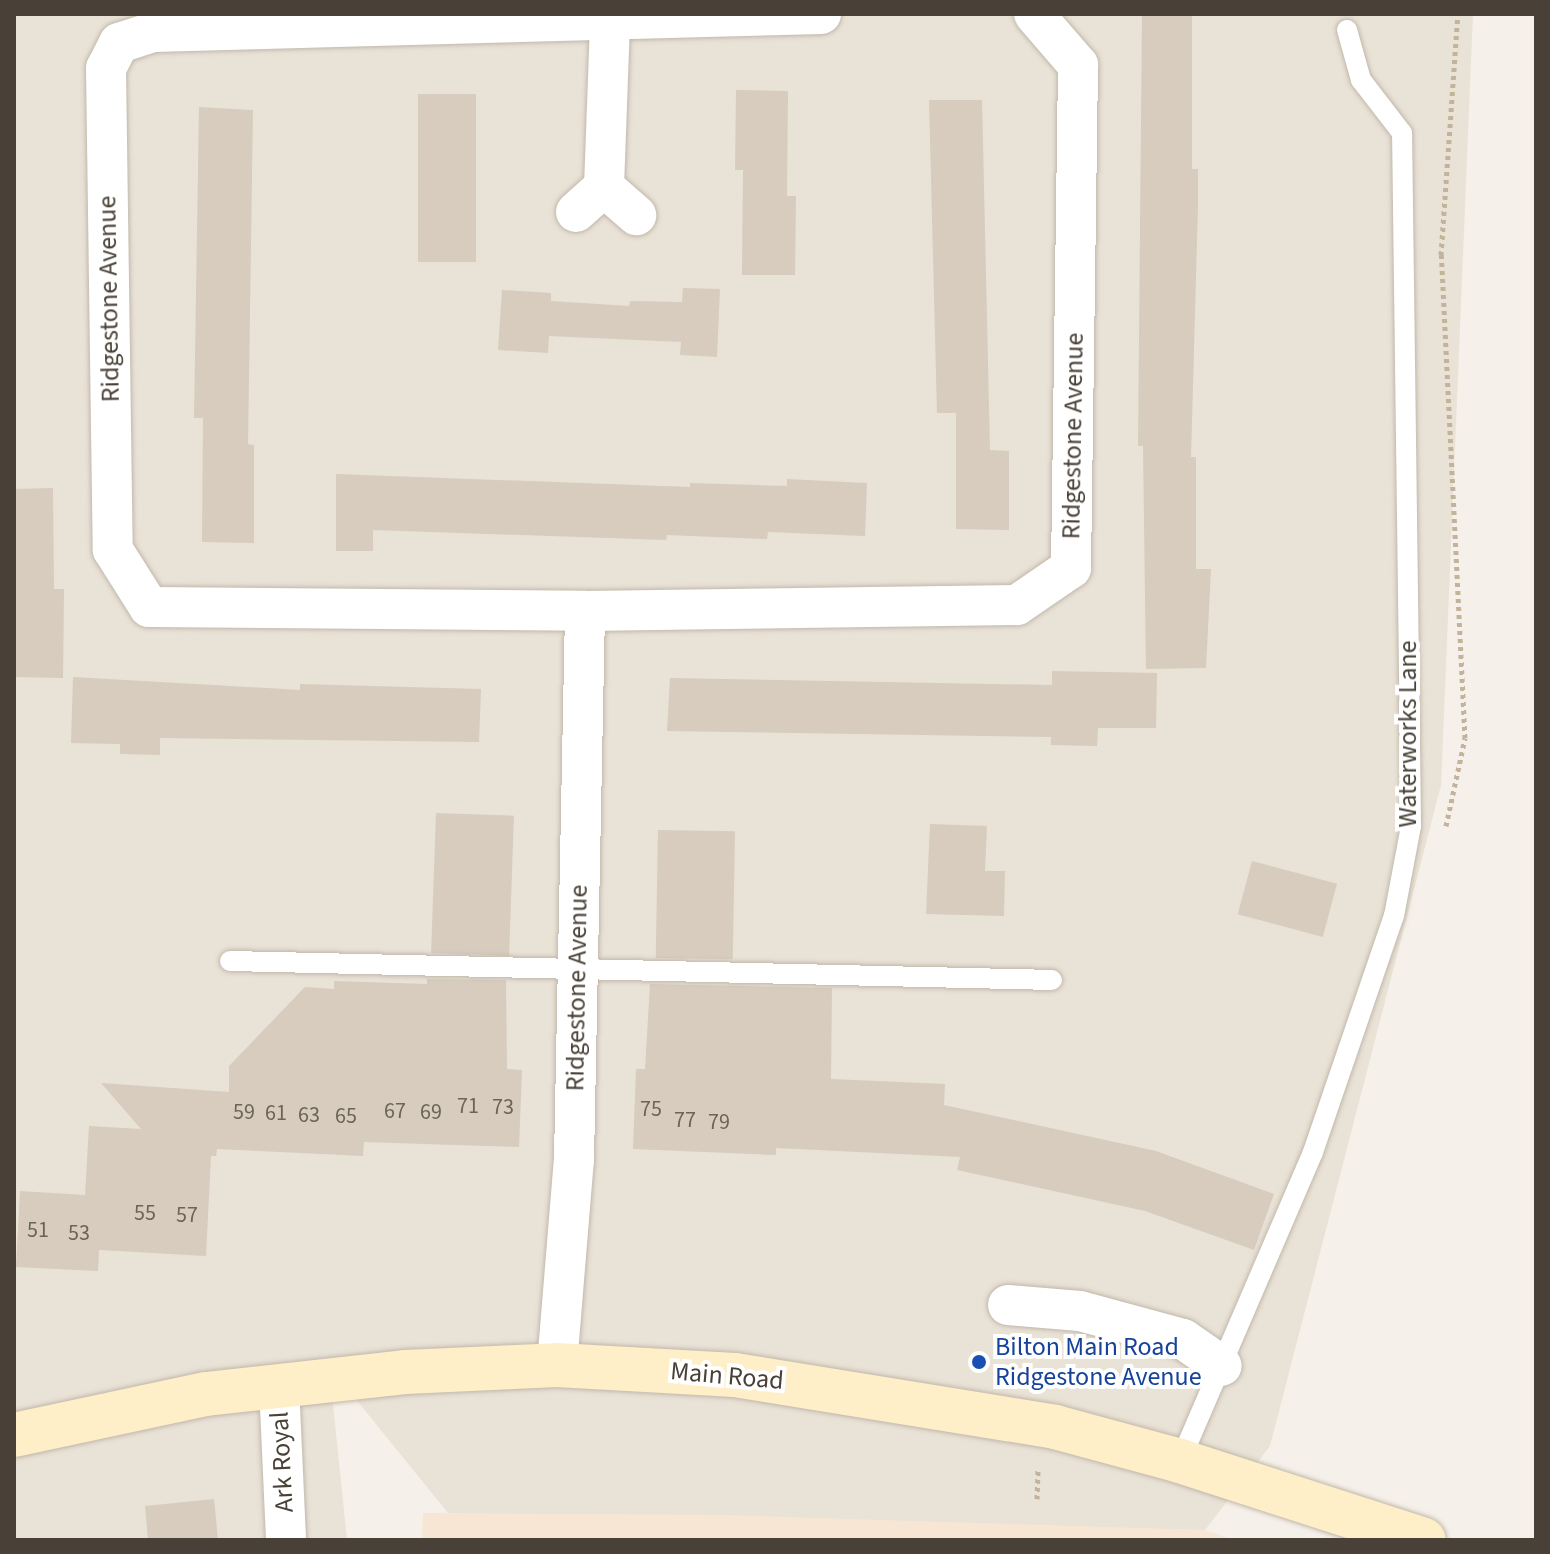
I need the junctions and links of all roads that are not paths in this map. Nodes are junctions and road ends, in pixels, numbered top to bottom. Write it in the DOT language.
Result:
graph roads {
  1 [pos="821,14"];
  2 [pos="1034,14"];
  3 [pos="610,23"];
  4 [pos="1347,30"];
  5 [pos="636,215"];
  6 [pos="585,611"];
  7 [pos="230,961"];
  8 [pos="578,971"];
  9 [pos="1052,980"];
  10 [pos="1008,1305"];
  11 [pos="557,1365"];
  12 [pos="1222,1366"];
  13 [pos="279,1385"];
  14 [pos="14,1435"];
  15 [pos="1180,1461"];
  16 [pos="286,1540"];
  17 [pos="1424,1540"];
  1 -- 3 [label="street, Ridgestone Avenue"];
  2 -- 6 [label="street, Ridgestone Avenue"];
  3 -- 5 [label="street"];
  3 -- 6 [label="street, Ridgestone Avenue"];
  4 -- 12 [label="lane, Waterworks Lane"];
  6 -- 8 [label="street, Ridgestone Avenue"];
  7 -- 8 [label="lane"];
  8 -- 9 [label="lane"];
  8 -- 11 [label="street, Ridgestone Avenue"];
  10 -- 12 [label="street"];
  11 -- 13 [label="main road, Main Road"];
  11 -- 15 [label="main road, Main Road"];
  12 -- 15 [label="lane, Waterworks Lane"];
  13 -- 14 [label="main road, Main Road"];
  13 -- 16 [label="street, Ark Royal"];
  15 -- 17 [label="main road, Main Road"];
}
